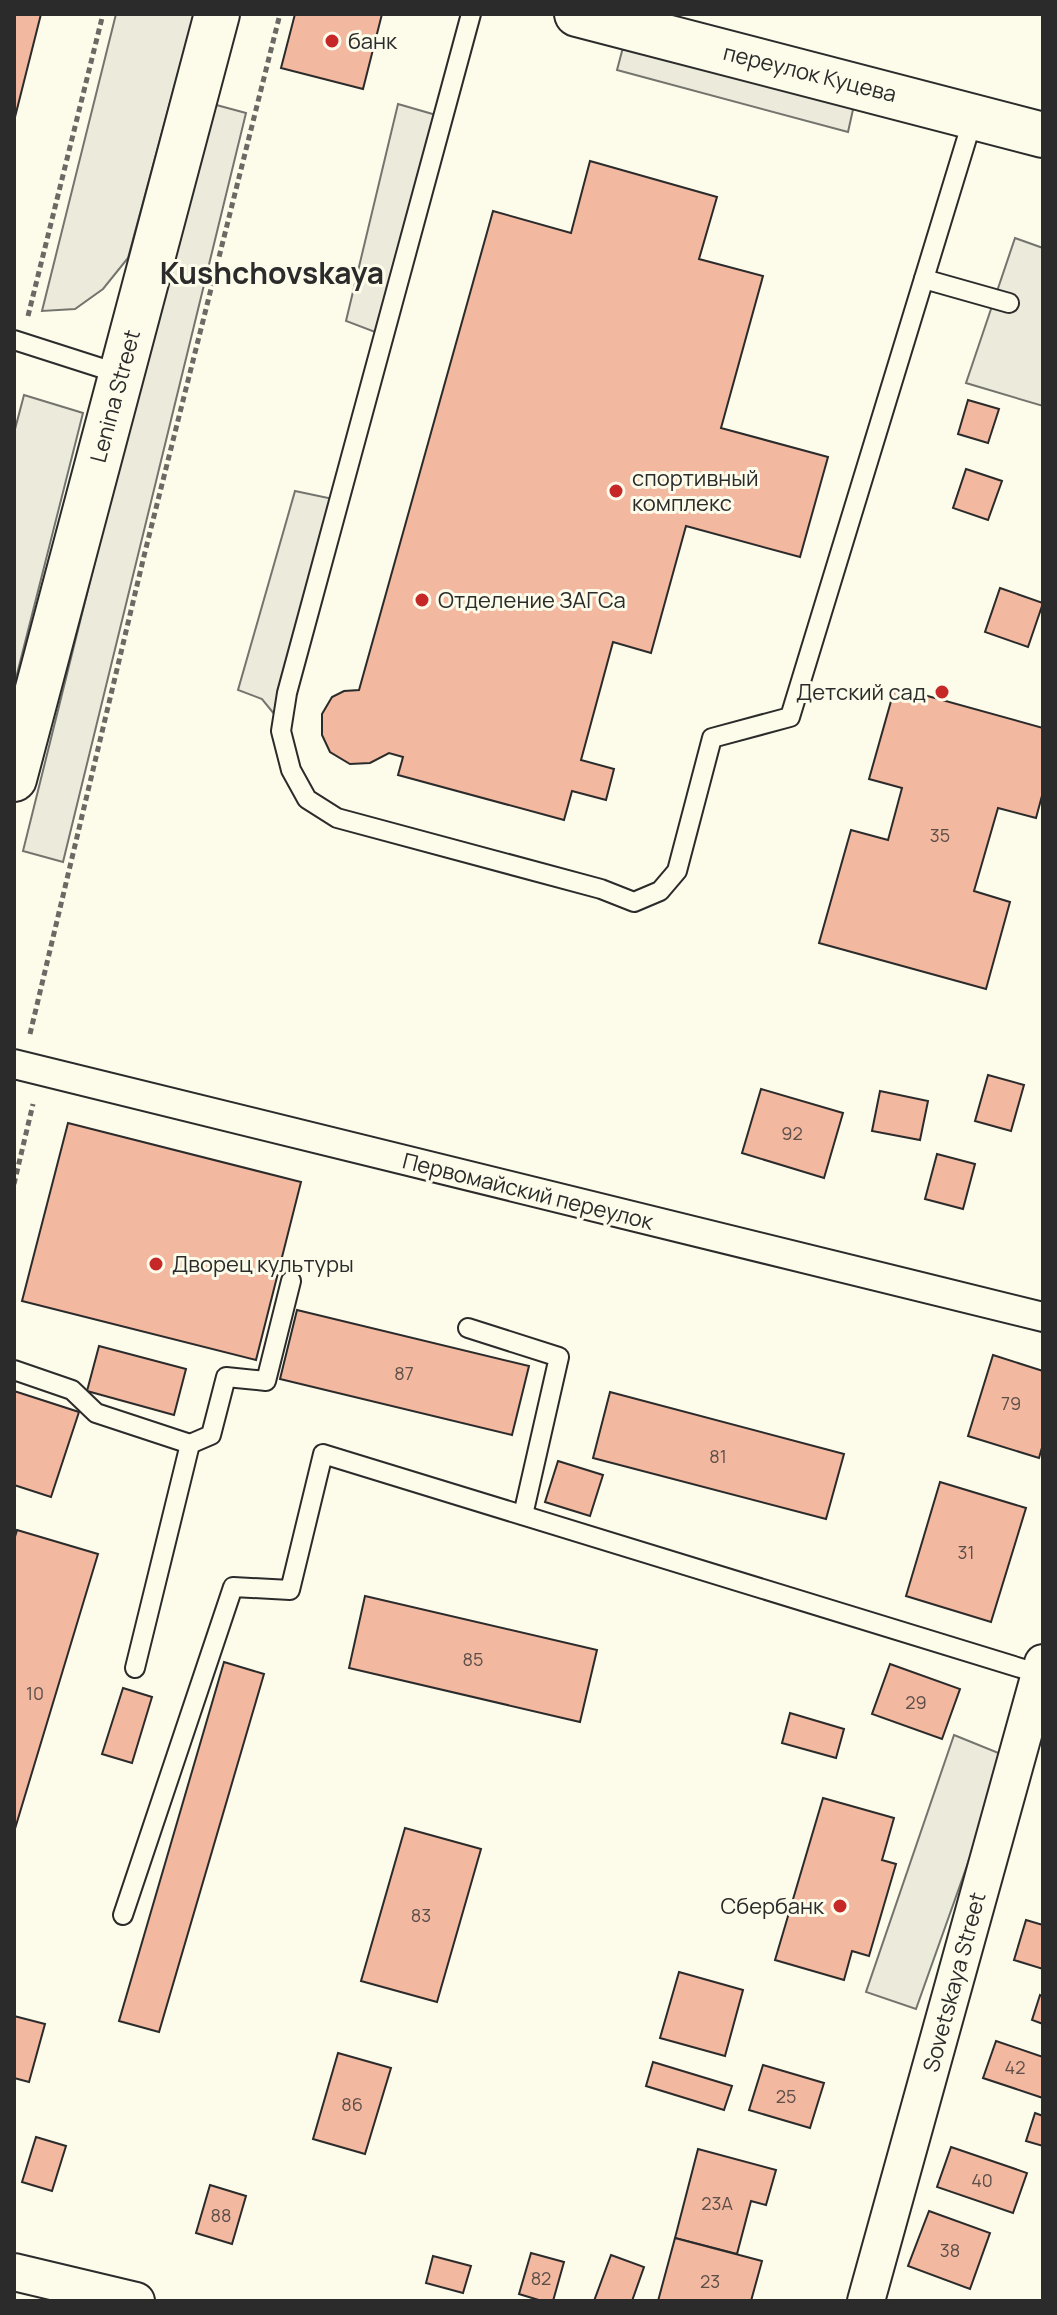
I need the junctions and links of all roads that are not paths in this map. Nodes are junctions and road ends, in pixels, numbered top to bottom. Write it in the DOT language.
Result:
graph roads {
  1 [pos="217,14"];
  2 [pos="471,14"];
  3 [pos="577,14"];
  4 [pos="974,115"];
  5 [pos="1043,135"];
  6 [pos="924,279"];
  7 [pos="1009,303"];
  8 [pos="18,341"];
  9 [pos="120,374"];
  10 [pos="20,735"];
  11 [pos="14,779"];
  12 [pos="26,1068"];
  13 [pos="291,1281"];
  14 [pos="1043,1317"];
  15 [pos="468,1328"];
  16 [pos="14,1370"];
  17 [pos="190,1444"];
  18 [pos="523,1515"];
  19 [pos="135,1668"];
  20 [pos="1041,1668"];
  21 [pos="123,1915"];
  22 [pos="14,2272"];
  23 [pos="136,2301"];
  24 [pos="866,2301"];
  1 -- 9 [label="street, Lenina Street"];
  2 -- 6 [label="lane"];
  3 -- 4 [label="street, переулок Куцева"];
  4 -- 5 [label="street, переулок Куцева"];
  4 -- 6 [label="lane"];
  6 -- 7 [label="lane"];
  8 -- 9 [label="lane"];
  9 -- 10 [label="street, Lenina Street"];
  10 -- 11 [label="street, Lenina Street"];
  12 -- 14 [label="street, Первомайский переулок"];
  13 -- 17 [label="lane"];
  15 -- 18 [label="lane"];
  16 -- 17 [label="lane"];
  17 -- 19 [label="lane"];
  18 -- 20 [label="lane"];
  18 -- 21 [label="lane"];
  20 -- 24 [label="street, Sovetskaya Street"];
  22 -- 23 [label="street"];
}
